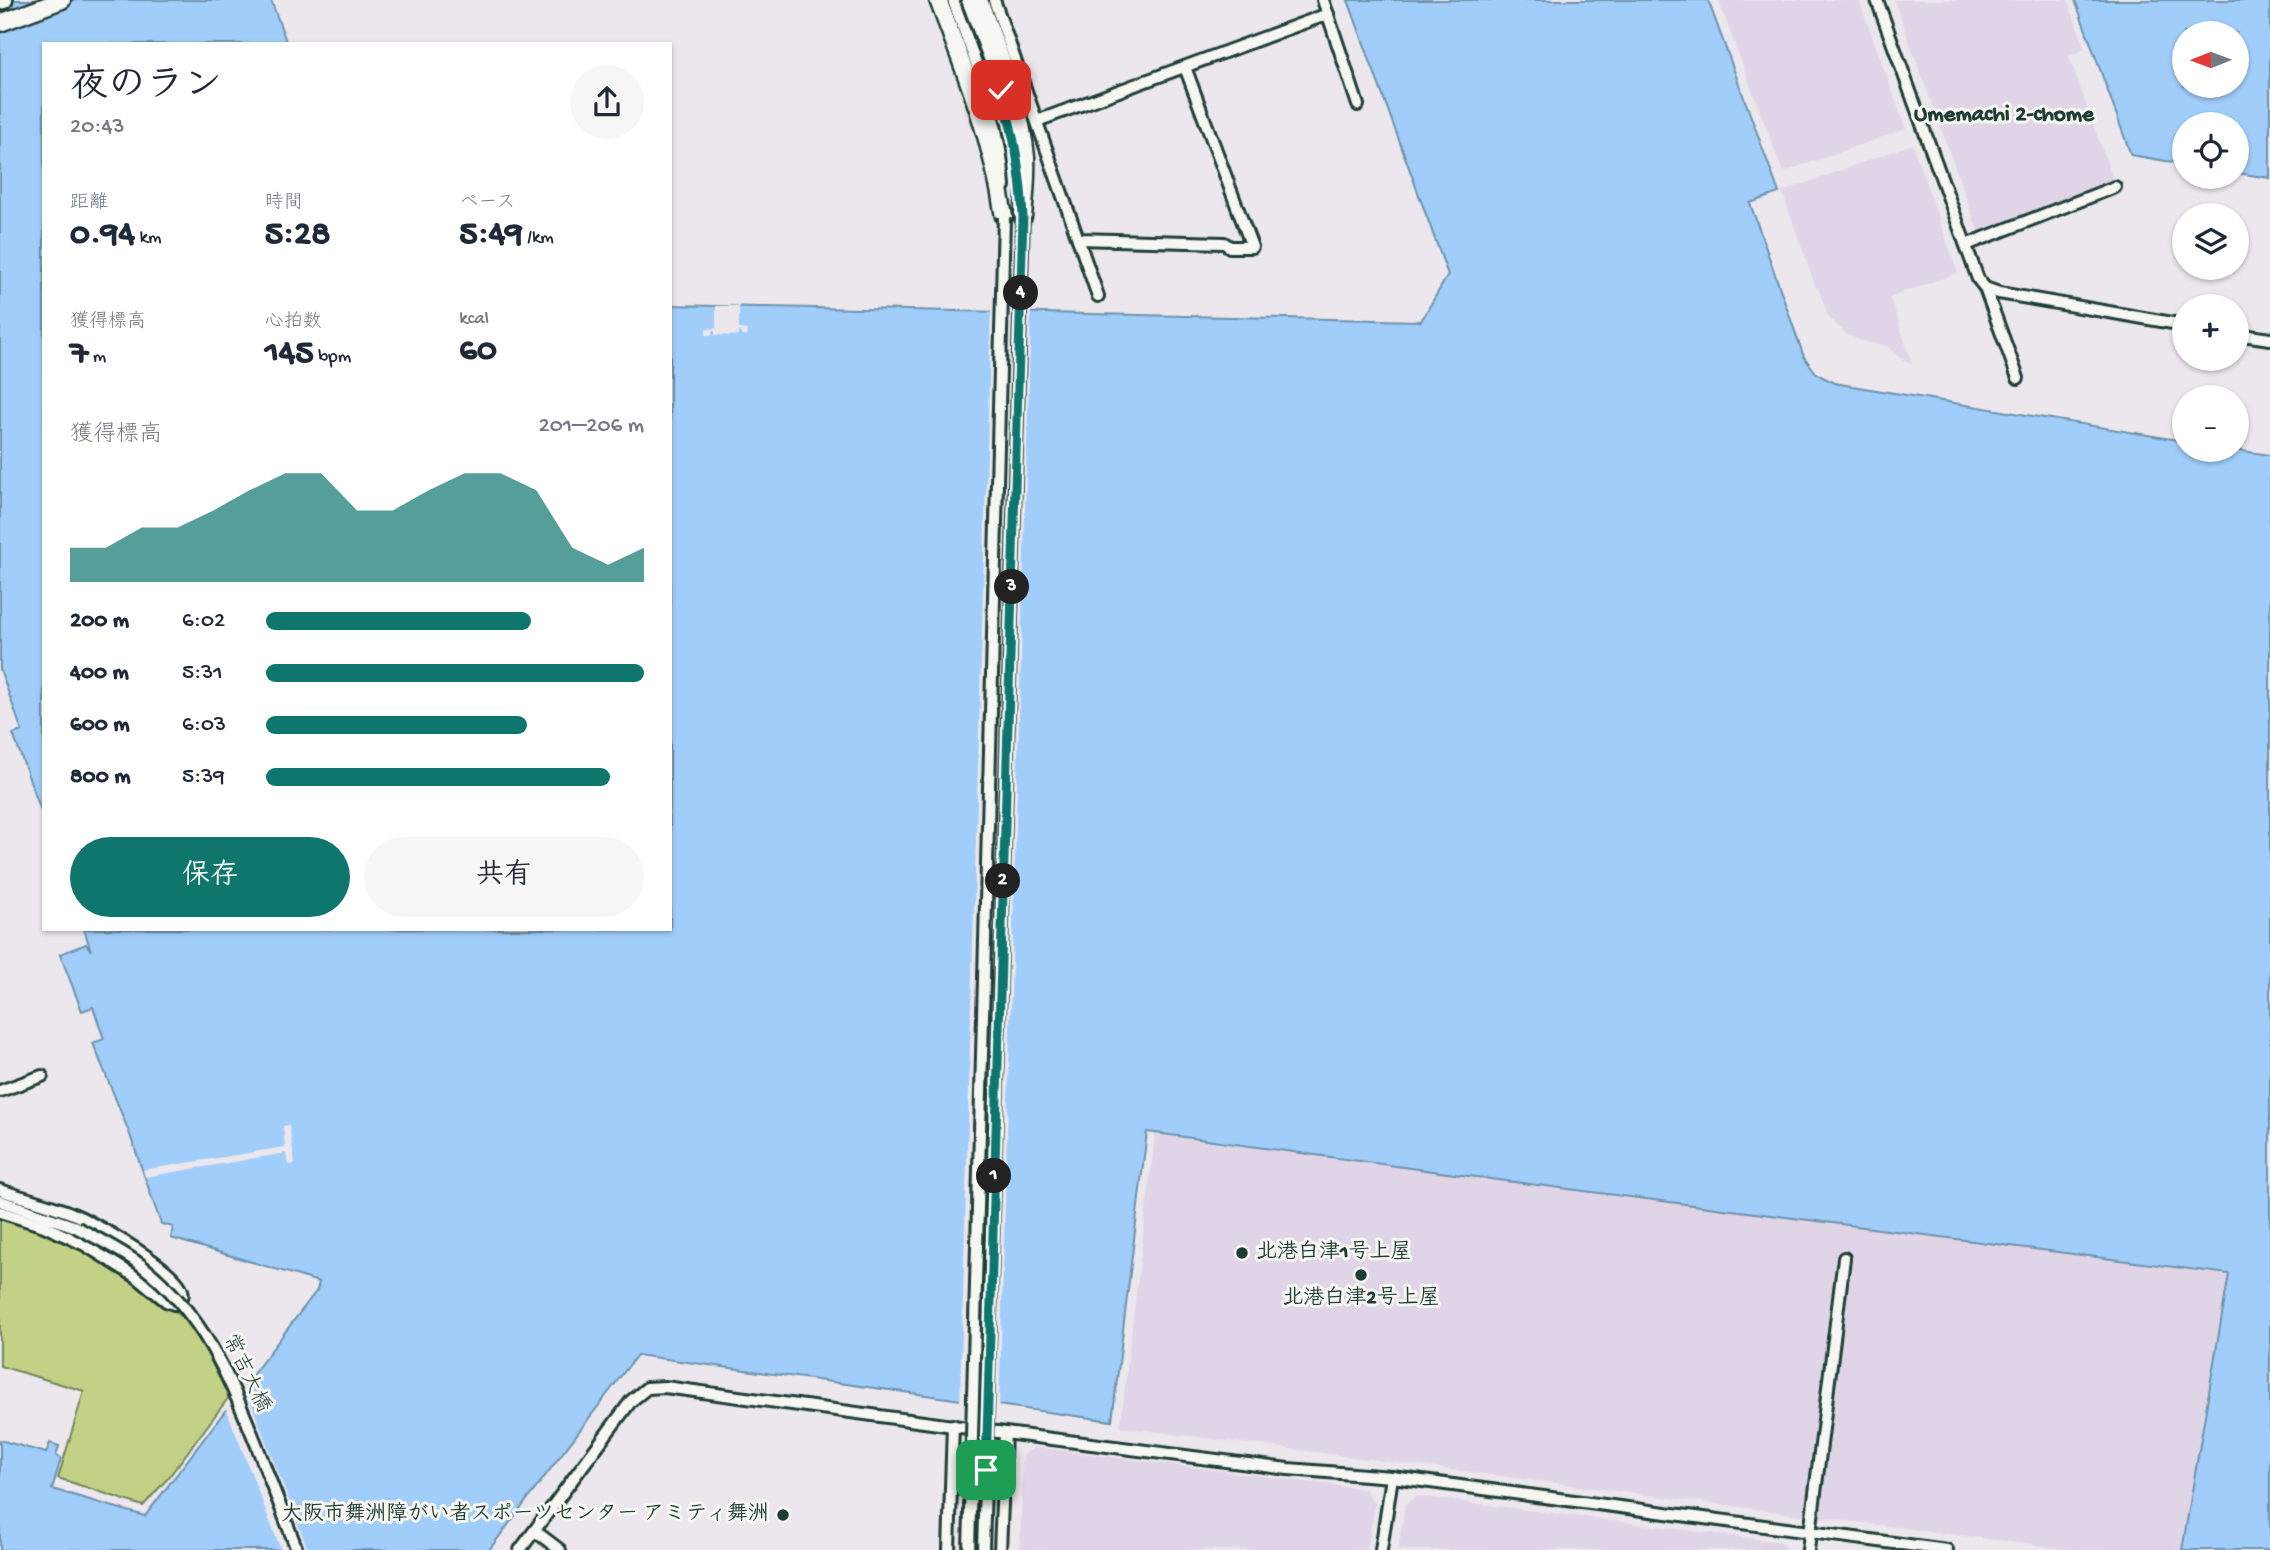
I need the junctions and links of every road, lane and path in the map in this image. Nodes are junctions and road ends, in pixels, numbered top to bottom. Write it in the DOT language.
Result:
graph roads {
  1 [pos="62,0"];
  2 [pos="938,0"];
  3 [pos="953,0"];
  4 [pos="967,0"];
  5 [pos="979,0"];
  6 [pos="994,0"];
  7 [pos="1323,0"];
  8 [pos="1877,0"];
  9 [pos="1328,14"];
  10 [pos="0,23"];
  11 [pos="1185,67"];
  12 [pos="1358,105"];
  13 [pos="1037,121"];
  14 [pos="2115,187"];
  15 [pos="1004,217"];
  16 [pos="1023,217"];
  17 [pos="1078,239"];
  18 [pos="1966,245"];
  19 [pos="1985,288"];
  20 [pos="1098,296"];
  21 [pos="2172,323"];
  22 [pos="2249,336"];
  23 [pos="2270,340"];
  24 [pos="2018,378"];
  25 [pos="42,1076"];
  26 [pos="0,1091"];
  27 [pos="0,1190"];
  28 [pos="0,1202"];
  29 [pos="0,1212"];
  30 [pos="1844,1258"];
  31 [pos="953,1425"];
  32 [pos="1005,1433"];
  33 [pos="1392,1477"];
  34 [pos="535,1531"];
  35 [pos="1810,1531"];
  36 [pos="297,1550"];
  37 [pos="520,1550"];
  38 [pos="560,1550"];
  39 [pos="949,1550"];
  40 [pos="970,1550"];
  41 [pos="983,1550"];
  42 [pos="1000,1550"];
  43 [pos="1381,1550"];
  44 [pos="1808,1550"];
  45 [pos="1947,1550"];
  1 -- 10 [label="highway"];
  2 -- 15 [label="highway"];
  3 -- 15 [label="street"];
  4 -- 16 [label="street"];
  5 -- 16 [label="highway"];
  6 -- 13 [label="street"];
  7 -- 9 [label="street"];
  8 -- 18 [label="street"];
  9 -- 11 [label="street"];
  9 -- 12 [label="street"];
  11 -- 13 [label="street"];
  11 -- 17 [label="street"];
  13 -- 17 [label="street"];
  14 -- 18 [label="street"];
  15 -- 40 [label="street, bridge"];
  16 -- 41 [label="street, bridge"];
  17 -- 20 [label="street"];
  18 -- 19 [label="street"];
  19 -- 21 [label="street"];
  19 -- 24 [label="street"];
  22 -- 23 [label="street"];
  25 -- 26 [label="street"];
  27 -- 29 [label="street"];
  28 -- 36 [label="street, 常吉大橋, bridge"];
  30 -- 35 [label="street"];
  31 -- 32 [label="street"];
  31 -- 34 [label="street"];
  31 -- 39 [label="street"];
  32 -- 33 [label="street"];
  32 -- 42 [label="street"];
  33 -- 35 [label="street"];
  33 -- 43 [label="street"];
  34 -- 37 [label="street"];
  34 -- 38 [label="street"];
  35 -- 44 [label="street"];
  35 -- 45 [label="street"];
}
